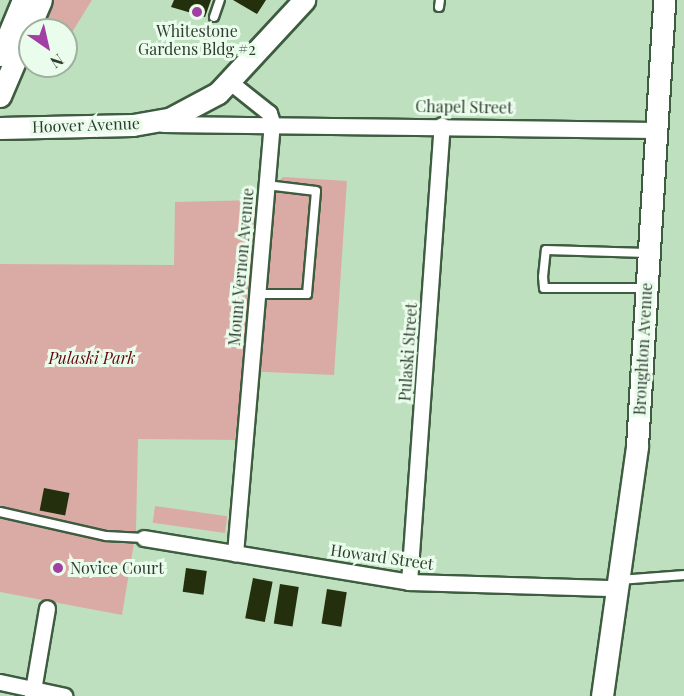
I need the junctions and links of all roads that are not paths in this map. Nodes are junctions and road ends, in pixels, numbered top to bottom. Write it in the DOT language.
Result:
graph roads {
  1 [pos="23,0"];
  2 [pos="41,0"];
  3 [pos="220,0"];
  4 [pos="304,0"];
  5 [pos="664,0"];
  6 [pos="214,17"];
  7 [pos="0,55"];
  8 [pos="230,82"];
  9 [pos="0,96"];
  10 [pos="272,122"];
  11 [pos="133,125"];
  12 [pos="442,125"];
  13 [pos="0,128"];
  14 [pos="655,130"];
  15 [pos="274,186"];
  16 [pos="648,252"];
  17 [pos="646,287"];
  18 [pos="264,294"];
  19 [pos="0,512"];
  20 [pos="144,538"];
  21 [pos="235,553"];
  22 [pos="684,575"];
  23 [pos="409,582"];
  24 [pos="618,584"];
  25 [pos="47,608"];
  26 [pos="0,682"];
  27 [pos="33,693"];
  28 [pos="65,696"];
  29 [pos="602,696"];
  1 -- 7 [label="street"];
  2 -- 9 [label="street"];
  3 -- 6 [label="lane"];
  4 -- 8 [label="street, Hoover Avenue"];
  5 -- 14 [label="street, Broughton Avenue"];
  8 -- 10 [label="street"];
  8 -- 11 [label="street, Hoover Avenue"];
  10 -- 11 [label="street"];
  10 -- 12 [label="street, Chapel Street"];
  10 -- 15 [label="street, Mount Vernon Avenue"];
  11 -- 13 [label="street, Hoover Avenue"];
  12 -- 14 [label="street, Chapel Street"];
  12 -- 23 [label="street, Pulaski Street"];
  14 -- 16 [label="street, Broughton Avenue"];
  15 -- 18 [label="street, Mount Vernon Avenue"];
  15 -- 18 [label="lane"];
  16 -- 17 [label="street, Broughton Avenue"];
  16 -- 17 [label="lane"];
  17 -- 24 [label="street, Broughton Avenue"];
  18 -- 21 [label="street, Mount Vernon Avenue"];
  19 -- 20 [label="lane"];
  20 -- 21 [label="street, Howard Street"];
  21 -- 23 [label="street, Howard Street"];
  22 -- 24 [label="lane"];
  23 -- 24 [label="street, Howard Street"];
  24 -- 29 [label="street, Broughton Avenue"];
  25 -- 27 [label="street"];
  26 -- 27 [label="street"];
  27 -- 28 [label="street"];
}
